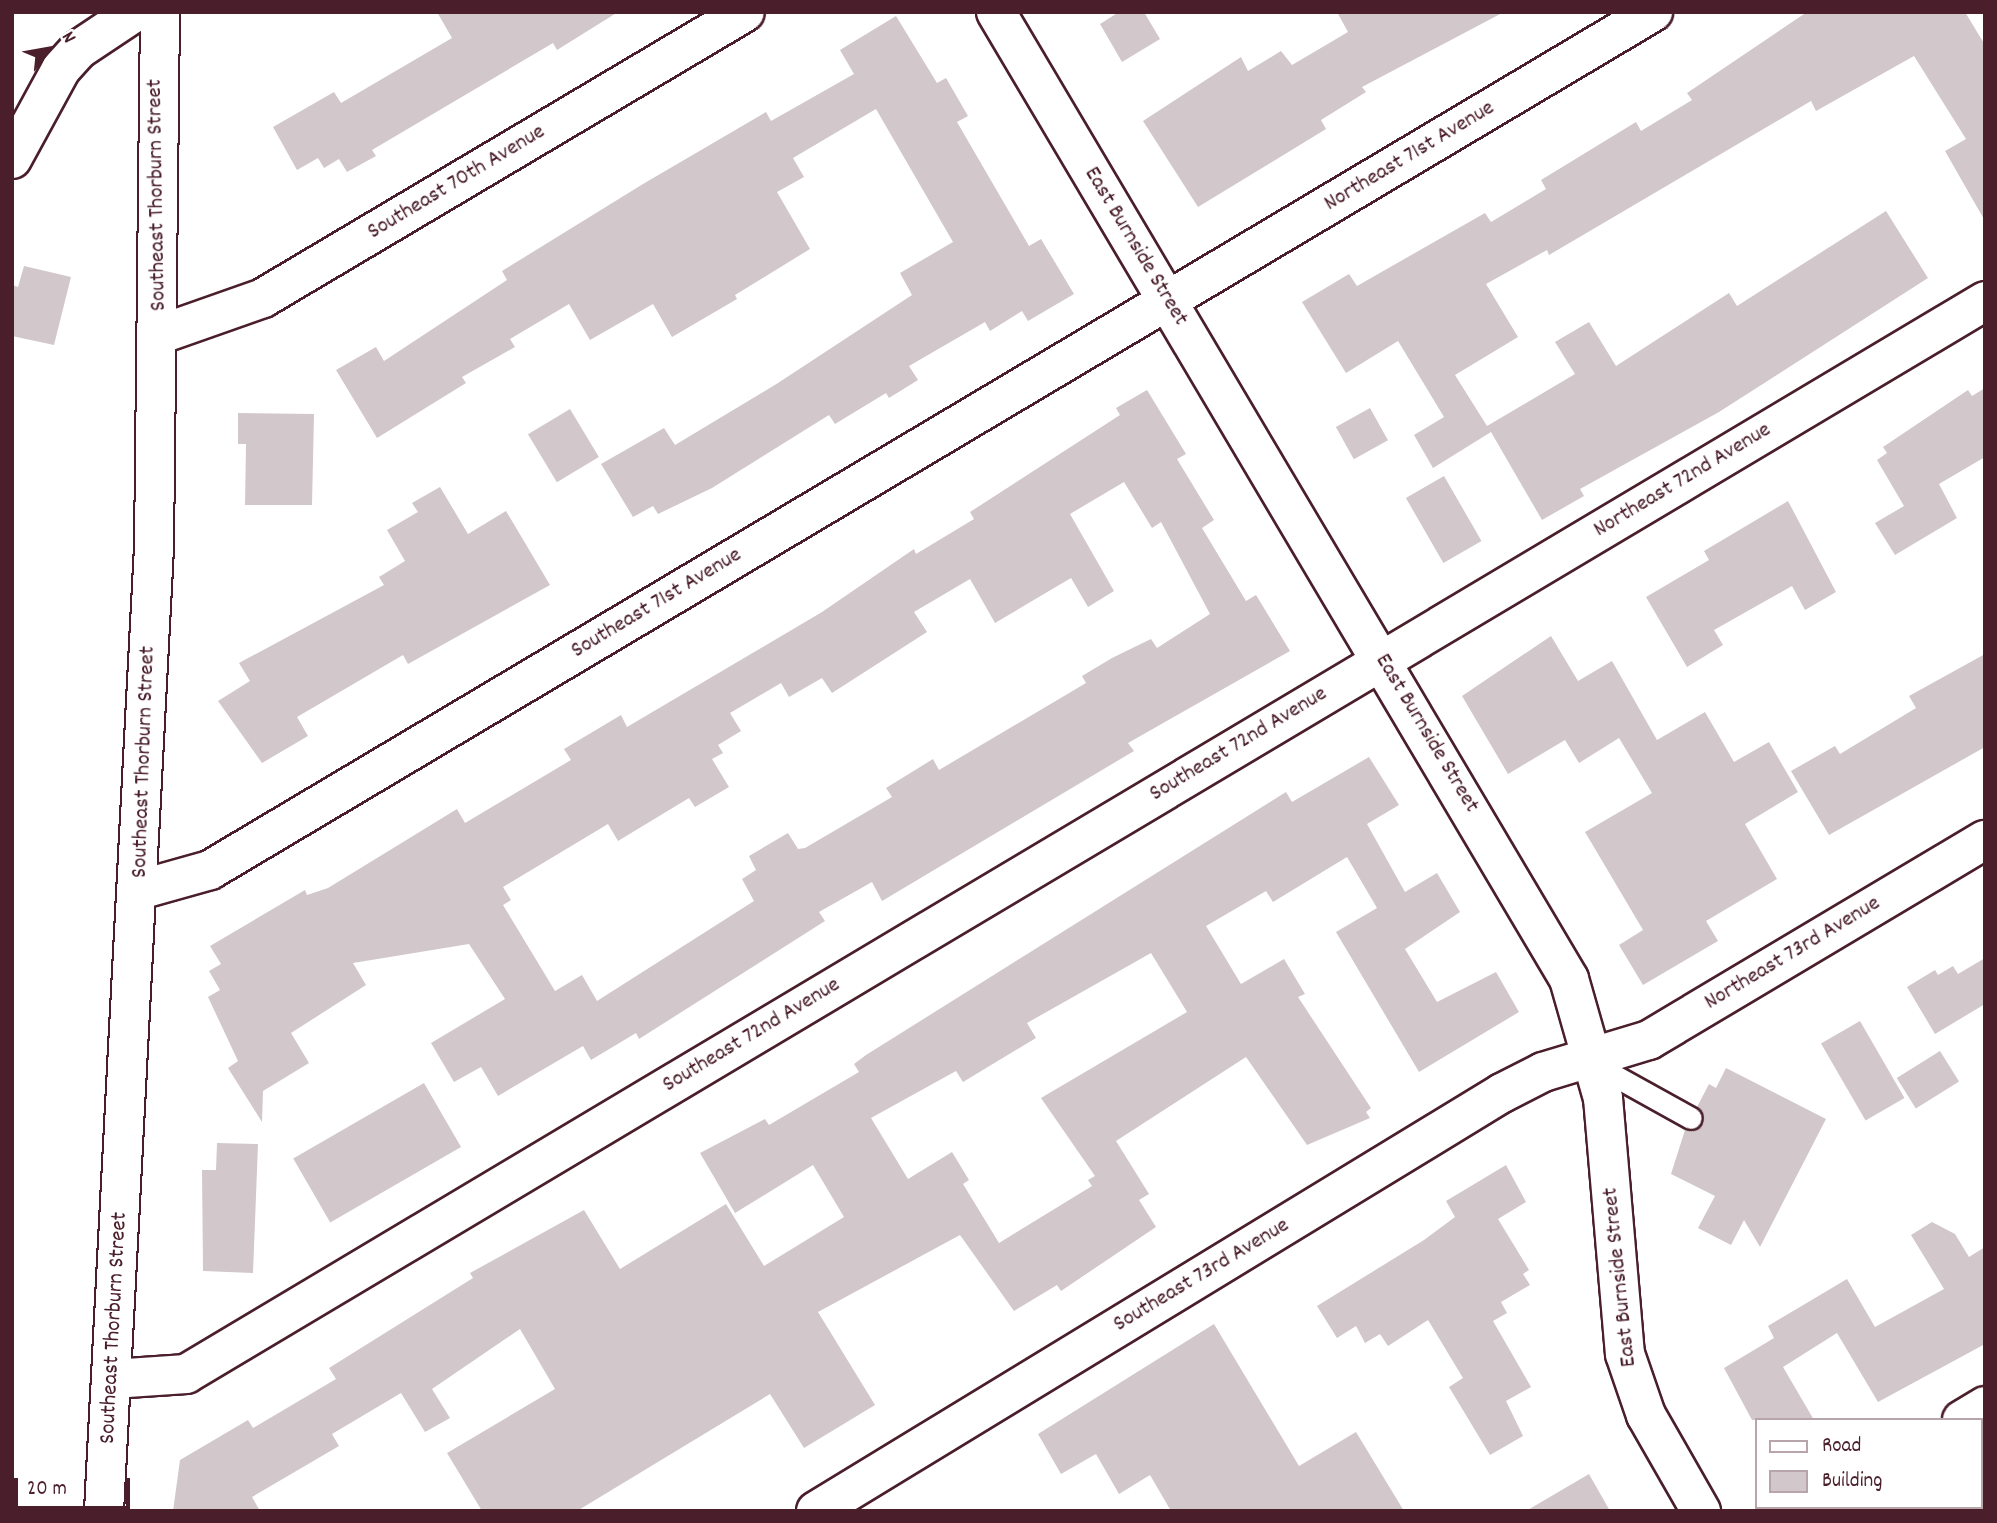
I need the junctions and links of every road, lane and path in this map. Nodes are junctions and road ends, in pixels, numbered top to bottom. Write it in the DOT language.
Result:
graph roads {
  1 [pos="135,12"];
  2 [pos="160,12"];
  3 [pos="745,12"];
  4 [pos="996,12"];
  5 [pos="1653,12"];
  6 [pos="12,159"];
  7 [pos="1168,301"];
  8 [pos="1985,301"];
  9 [pos="160,334"];
  10 [pos="1382,660"];
  11 [pos="1985,840"];
  12 [pos="139,890"];
  13 [pos="1596,1061"];
  14 [pos="1692,1118"];
  15 [pos="113,1380"];
  16 [pos="1985,1406"];
  17 [pos="1965,1418"];
  18 [pos="104,1511"];
  19 [pos="816,1511"];
  20 [pos="1702,1511"];
  1 -- 6 [label="street"];
  2 -- 9 [label="street, Southeast Thorburn Street"];
  3 -- 9 [label="street, Southeast 70th Avenue"];
  4 -- 7 [label="street, East Burnside Street"];
  5 -- 7 [label="street, Northeast 71st Avenue"];
  7 -- 10 [label="street, East Burnside Street"];
  7 -- 12 [label="street, Southeast 71st Avenue"];
  8 -- 10 [label="street, Northeast 72nd Avenue"];
  9 -- 12 [label="street, Southeast Thorburn Street"];
  10 -- 13 [label="street, East Burnside Street"];
  10 -- 15 [label="street, Southeast 72nd Avenue"];
  11 -- 13 [label="street, Northeast 73rd Avenue"];
  12 -- 15 [label="street, Southeast Thorburn Street"];
  13 -- 14 [label="lane"];
  13 -- 19 [label="street, Southeast 73rd Avenue"];
  13 -- 20 [label="street, East Burnside Street"];
  15 -- 18 [label="street, Southeast Thorburn Street"];
  16 -- 17 [label="street"];
}
